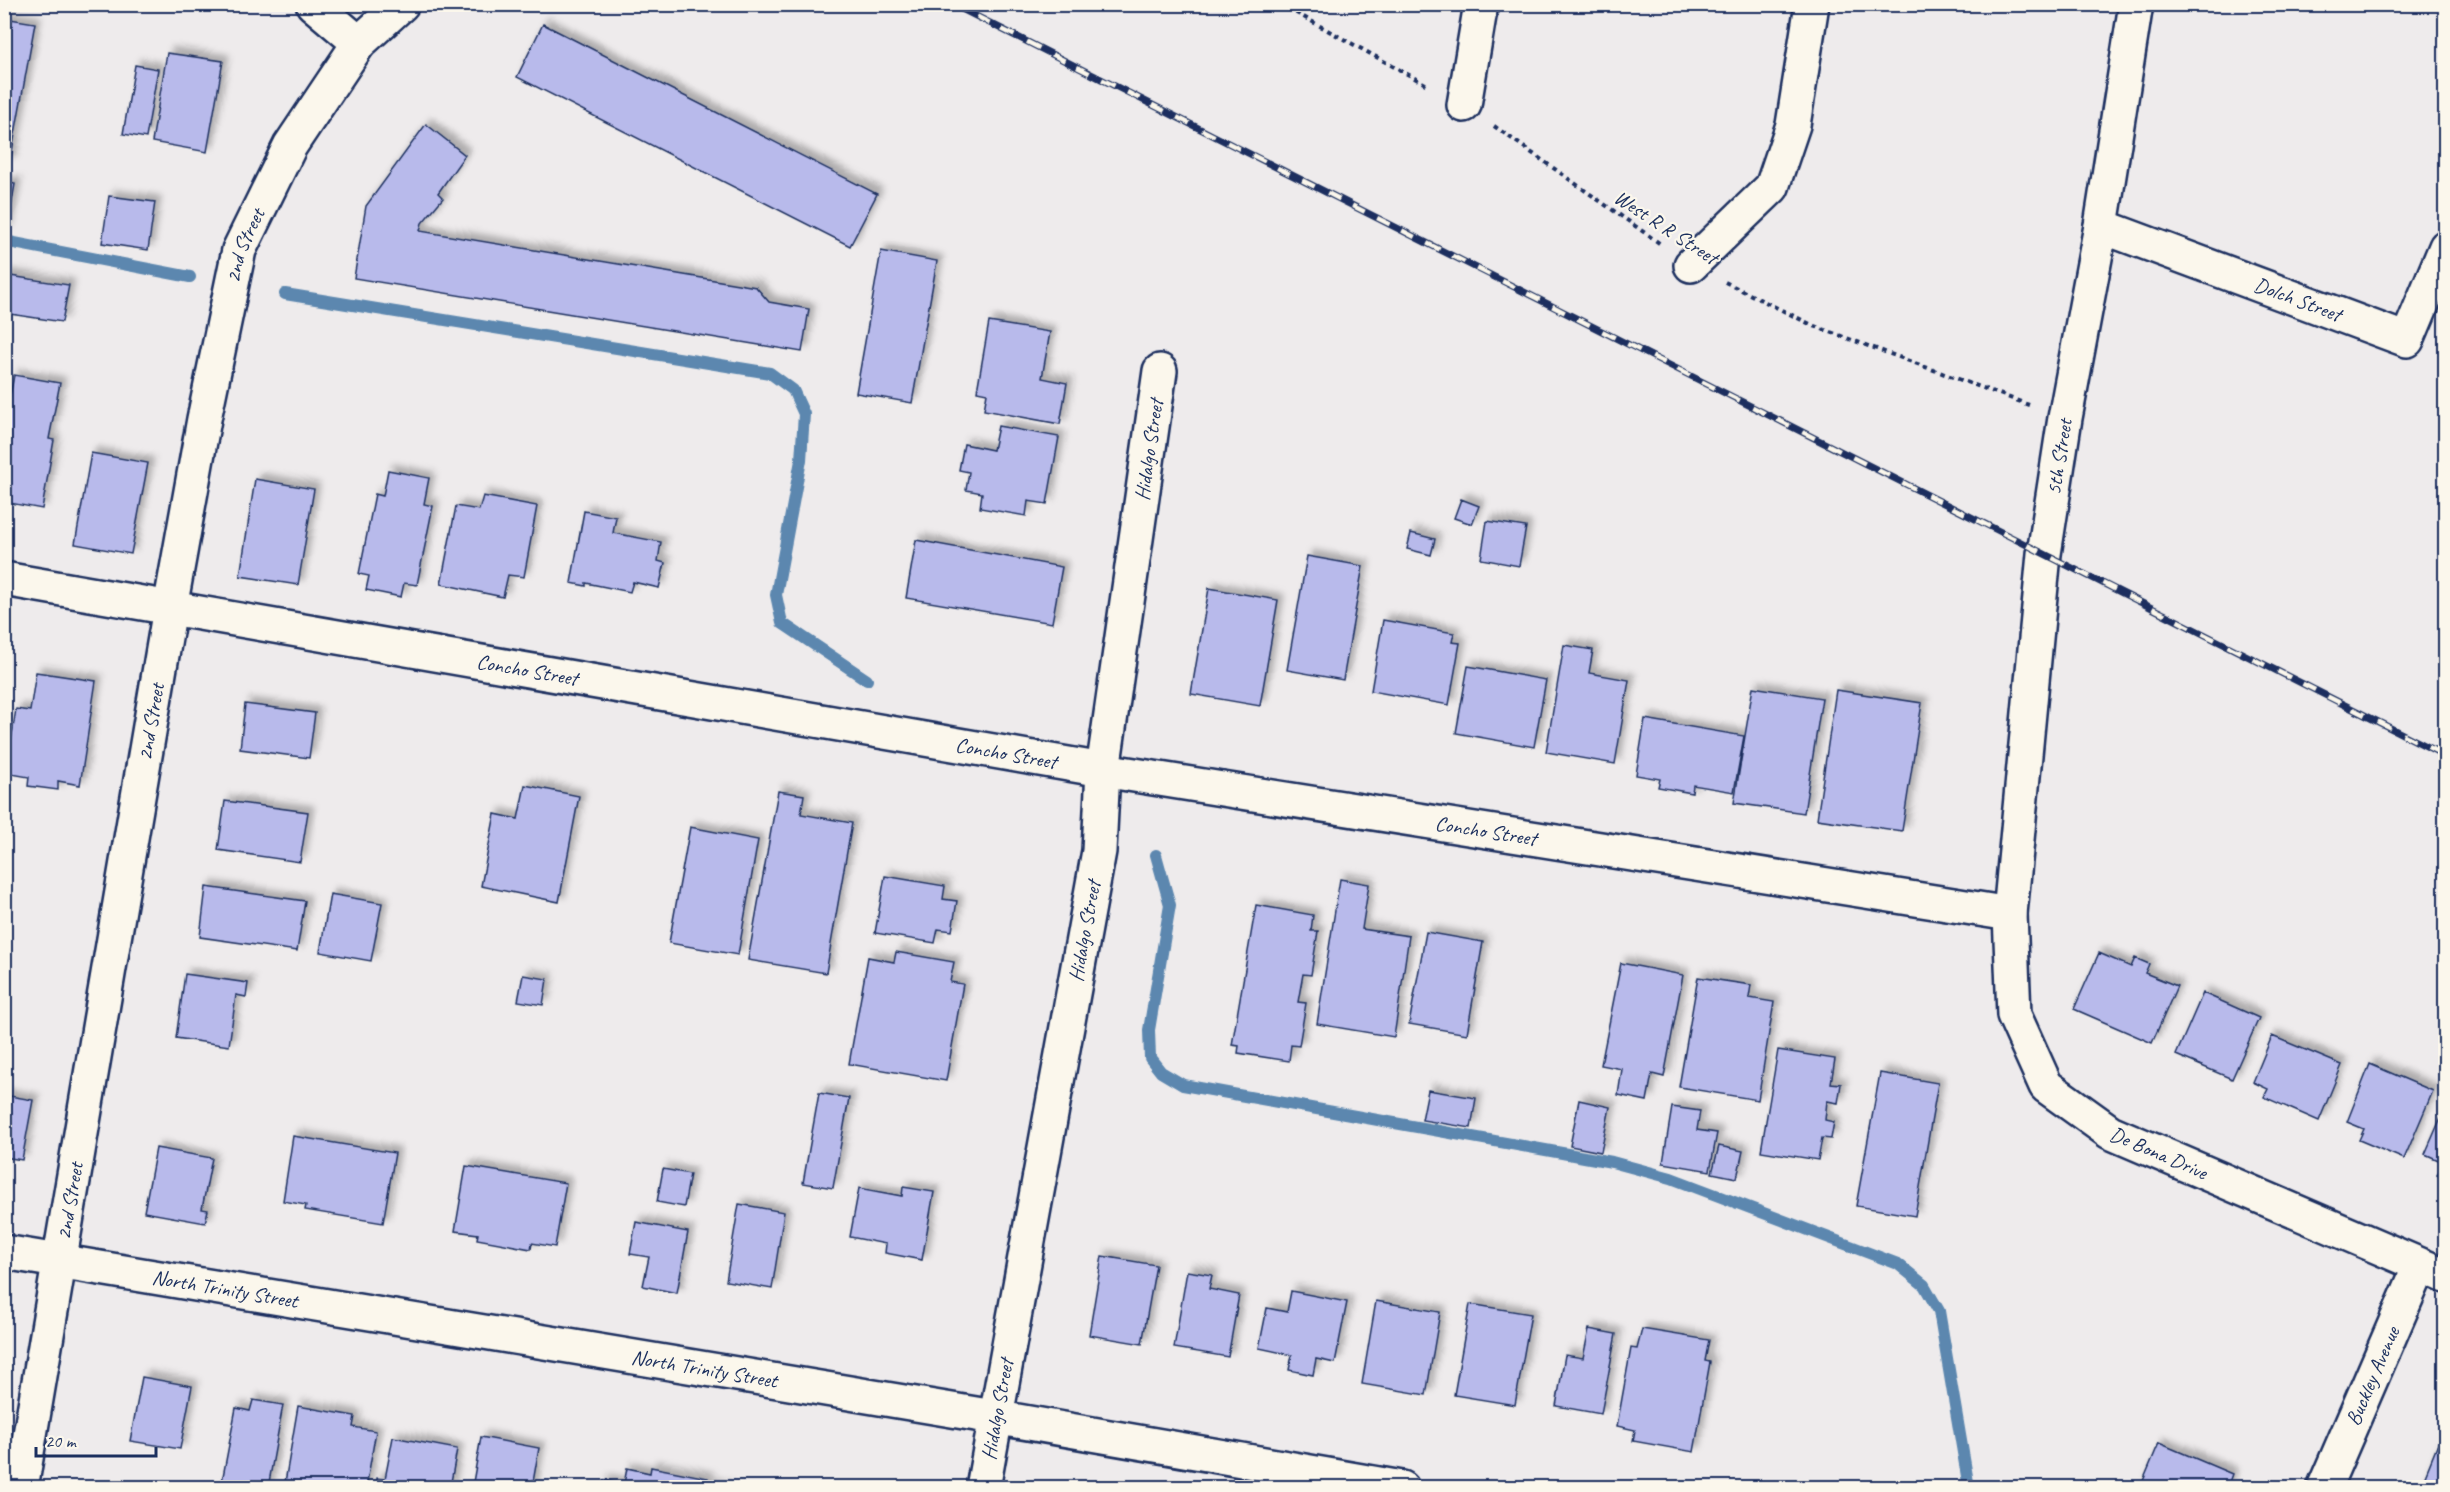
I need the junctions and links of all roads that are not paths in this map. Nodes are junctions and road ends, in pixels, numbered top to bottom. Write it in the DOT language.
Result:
graph roads {
  1 [pos="313,4"];
  2 [pos="402,4"];
  3 [pos="1481,4"];
  4 [pos="1812,4"];
  5 [pos="2136,4"];
  6 [pos="359,43"];
  7 [pos="1464,105"];
  8 [pos="2101,226"];
  9 [pos="2444,250"];
  10 [pos="1691,265"];
  11 [pos="2435,308"];
  12 [pos="1160,371"];
  13 [pos="4,579"];
  14 [pos="170,608"];
  15 [pos="1103,770"];
  16 [pos="2010,914"];
  17 [pos="4,1252"];
  18 [pos="58,1261"];
  19 [pos="2433,1271"];
  20 [pos="994,1417"];
  21 [pos="21,1488"];
  22 [pos="982,1488"];
  23 [pos="1402,1488"];
  24 [pos="2324,1488"];
  1 -- 6 [label="street"];
  2 -- 6 [label="street, 2nd Street"];
  3 -- 7 [label="street"];
  4 -- 10 [label="street"];
  5 -- 8 [label="street, 5th Street"];
  6 -- 14 [label="street, 2nd Street"];
  8 -- 11 [label="street, Dolch Street"];
  8 -- 16 [label="street, 5th Street"];
  9 -- 11 [label="street, Dolch Street"];
  12 -- 15 [label="street, Hidalgo Street"];
  13 -- 14 [label="street, Concho Street"];
  14 -- 15 [label="street, Concho Street"];
  14 -- 18 [label="street, 2nd Street"];
  15 -- 16 [label="street, Concho Street"];
  15 -- 20 [label="street, Hidalgo Street"];
  16 -- 19 [label="street, De Bona Drive"];
  17 -- 18 [label="street, North Trinity Street"];
  18 -- 20 [label="street, North Trinity Street"];
  18 -- 21 [label="street, 2nd Street"];
  19 -- 24 [label="street, Buckley Avenue"];
  20 -- 22 [label="street, Hidalgo Street"];
  20 -- 23 [label="street, North Trinity Street"];
}
